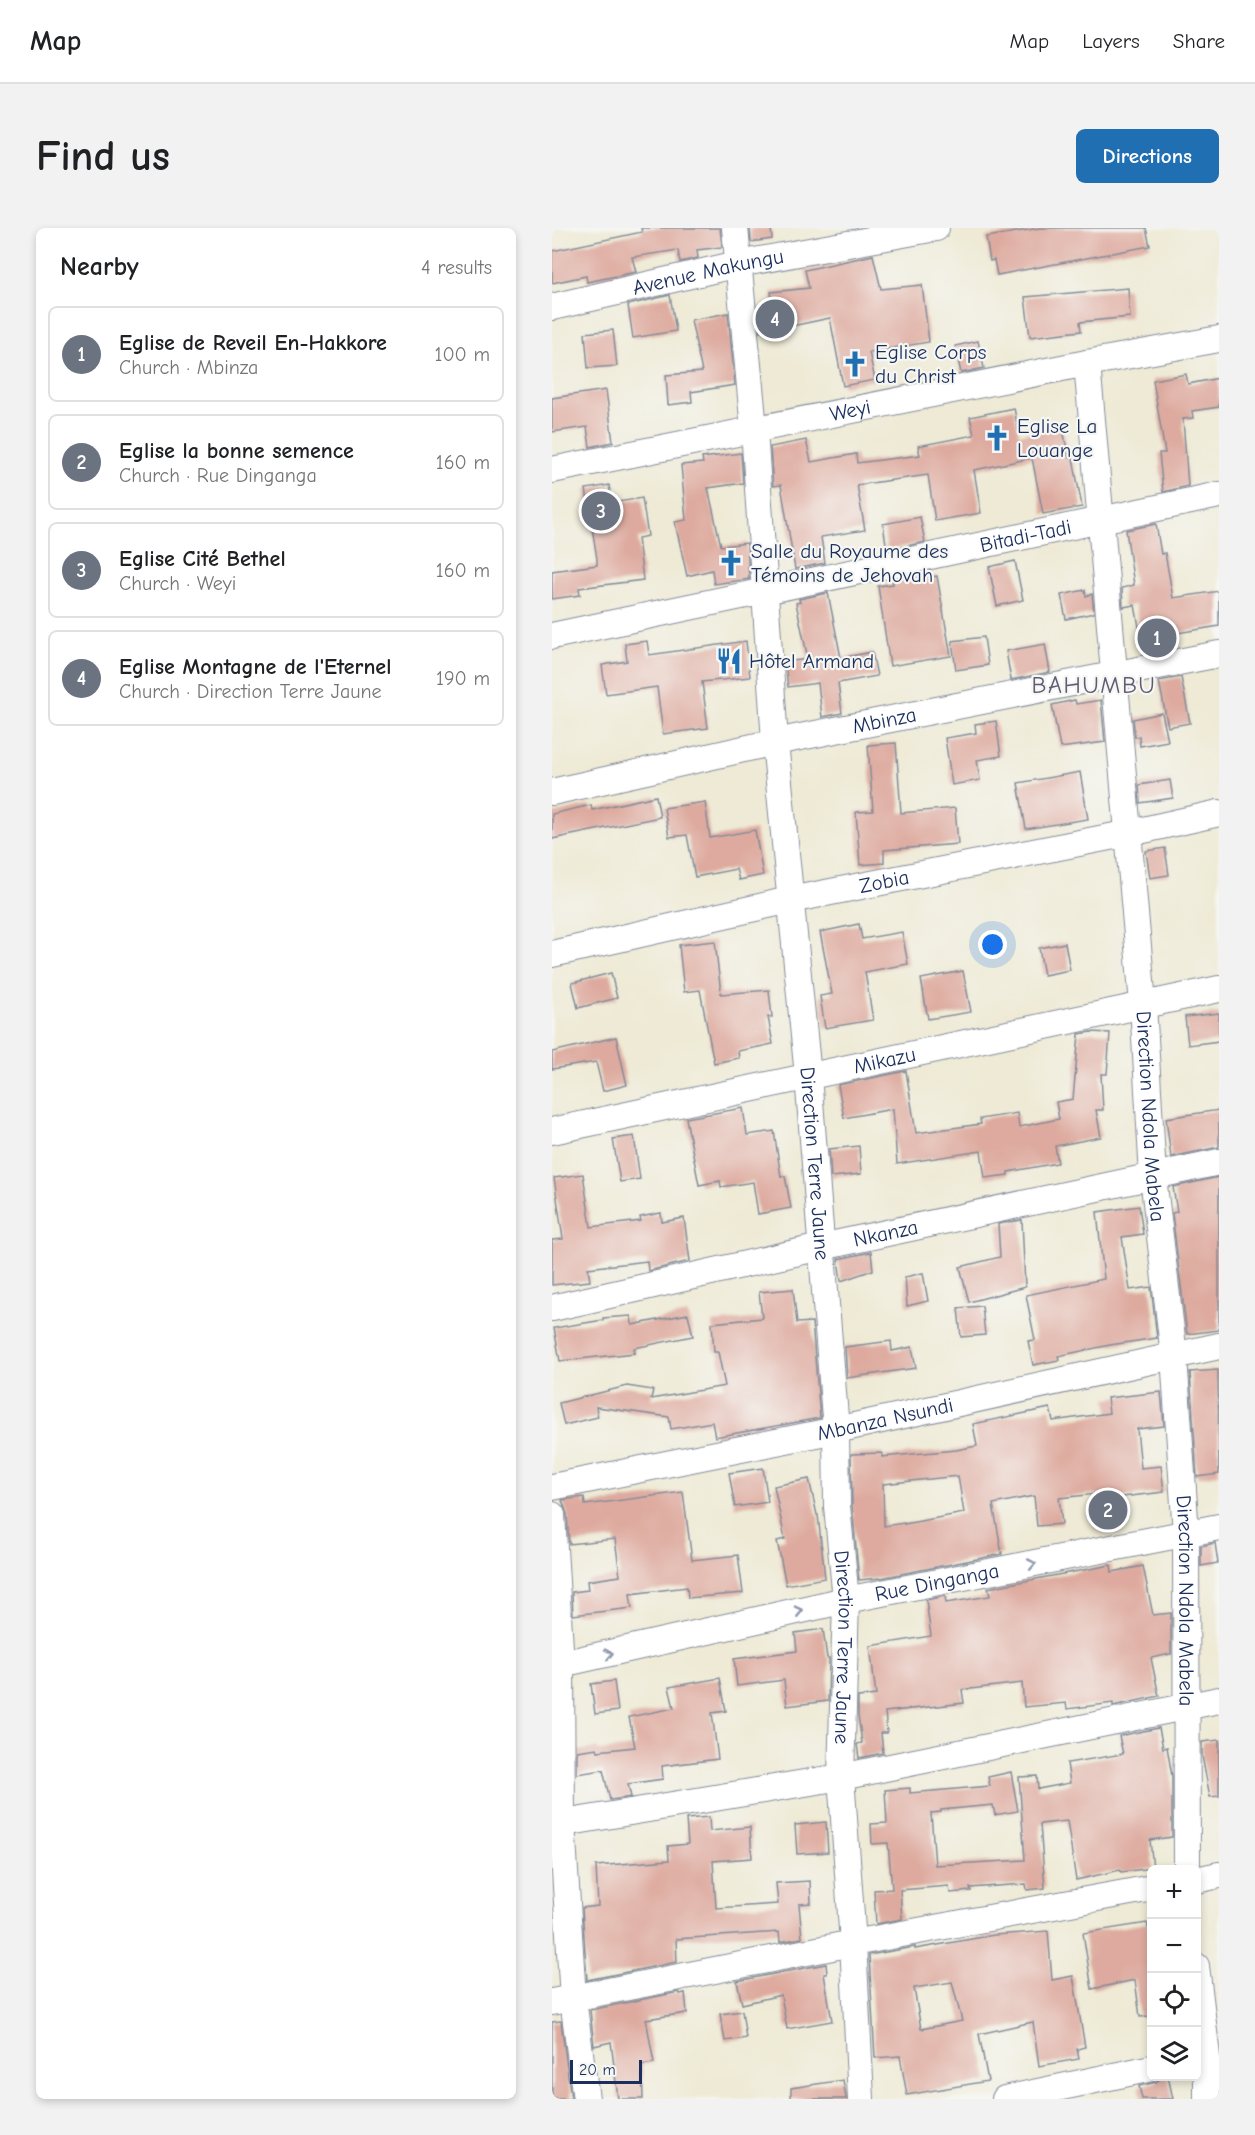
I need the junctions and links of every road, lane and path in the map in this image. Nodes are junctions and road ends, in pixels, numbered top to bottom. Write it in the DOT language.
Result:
graph roads {
  1 [pos="735,228"];
  2 [pos="936,228"];
  3 [pos="738,264"];
  4 [pos="552,307"];
  5 [pos="1219,339"];
  6 [pos="1087,363"];
  7 [pos="754,429"];
  8 [pos="552,470"];
  9 [pos="1219,495"];
  10 [pos="1102,520"];
  11 [pos="765,591"];
  12 [pos="552,636"];
  13 [pos="1219,654"];
  14 [pos="1116,675"];
  15 [pos="775,742"];
  16 [pos="552,792"];
  17 [pos="1219,813"];
  18 [pos="1130,833"];
  19 [pos="790,900"];
  20 [pos="552,954"];
  21 [pos="1219,989"];
  22 [pos="1143,1004"];
  23 [pos="808,1076"];
  24 [pos="552,1131"];
  25 [pos="1219,1162"];
  26 [pos="1153,1177"];
  27 [pos="821,1247"];
  28 [pos="552,1308"];
  29 [pos="1219,1346"];
  30 [pos="1174,1356"];
  31 [pos="836,1430"];
  32 [pos="552,1487"];
  33 [pos="552,1515"];
  34 [pos="1219,1527"];
  35 [pos="1186,1534"];
  36 [pos="846,1600"];
  37 [pos="556,1666"];
  38 [pos="1219,1700"];
  39 [pos="1187,1707"];
  40 [pos="841,1777"];
  41 [pos="557,1824"];
  42 [pos="1187,1865"];
  43 [pos="1219,1875"];
  44 [pos="1201,1879"];
  45 [pos="1147,1889"];
  46 [pos="853,1943"];
  47 [pos="1198,1973"];
  48 [pos="563,2001"];
  49 [pos="1207,2056"];
  50 [pos="1147,2069"];
  51 [pos="586,2099"];
  52 [pos="861,2099"];
  53 [pos="1005,2099"];
  54 [pos="1207,2099"];
  1 -- 3 [label="street, Direction Terre Jaune"];
  2 -- 3 [label="street, Avenue Makungu"];
  3 -- 4 [label="street, Avenue Makungu"];
  3 -- 7 [label="street, Direction Terre Jaune"];
  5 -- 6 [label="street, Weyi"];
  6 -- 7 [label="street, Weyi"];
  6 -- 10 [label="street, Direction Ndola Mabela"];
  7 -- 8 [label="street, Weyi"];
  7 -- 11 [label="street, Direction Terre Jaune"];
  9 -- 10 [label="street, Bitadi-Tadi"];
  10 -- 11 [label="street, Bitadi-Tadi"];
  10 -- 14 [label="street, Direction Ndola Mabela"];
  11 -- 12 [label="street, Bitadi-Tadi"];
  11 -- 15 [label="street, Direction Terre Jaune"];
  13 -- 14 [label="street, Mbinza"];
  14 -- 15 [label="street, Mbinza"];
  14 -- 18 [label="street, Direction Ndola Mabela"];
  15 -- 16 [label="street, Mbinza"];
  15 -- 19 [label="street, Direction Terre Jaune"];
  17 -- 18 [label="street, Zobia"];
  18 -- 19 [label="street, Zobia"];
  18 -- 22 [label="street, Direction Ndola Mabela"];
  19 -- 20 [label="street, Zobia"];
  19 -- 23 [label="street, Direction Terre Jaune"];
  21 -- 22 [label="street, Mikazu"];
  22 -- 23 [label="street, Mikazu"];
  22 -- 26 [label="street, Direction Ndola Mabela"];
  23 -- 24 [label="street, Mikazu"];
  23 -- 27 [label="street, Direction Terre Jaune"];
  25 -- 26 [label="street, Nkanza"];
  26 -- 27 [label="street, Nkanza"];
  26 -- 30 [label="street, Direction Ndola Mabela"];
  27 -- 28 [label="street, Nkanza"];
  27 -- 31 [label="street, Direction Terre Jaune"];
  29 -- 30 [label="street, Mbanza Nsundi"];
  30 -- 31 [label="street, Mbanza Nsundi"];
  30 -- 35 [label="street, Direction Ndola Mabela"];
  31 -- 32 [label="street, Mbanza Nsundi"];
  31 -- 36 [label="street, Direction Terre Jaune"];
  33 -- 37 [label="street"];
  34 -- 35 [label="street, Rue Dinganga"];
  36 -- 35 [label="street, Rue Dinganga, one-way"];
  35 -- 39 [label="street, Direction Ndola Mabela"];
  37 -- 36 [label="street, Rue Dinganga, one-way"];
  36 -- 40 [label="street, Direction Terre Jaune"];
  37 -- 41 [label="street"];
  38 -- 39 [label="street"];
  39 -- 40 [label="street"];
  39 -- 42 [label="street, Direction Ndola Mabela"];
  40 -- 41 [label="street"];
  40 -- 46 [label="street, Direction Terre Jaune"];
  41 -- 48 [label="street"];
  43 -- 44 [label="street"];
  45 -- 46 [label="street"];
  46 -- 48 [label="street"];
  46 -- 52 [label="street, Direction Terre Jaune"];
  47 -- 49 [label="street"];
  48 -- 51 [label="street"];
  49 -- 54 [label="street"];
  50 -- 53 [label="street"];
}
